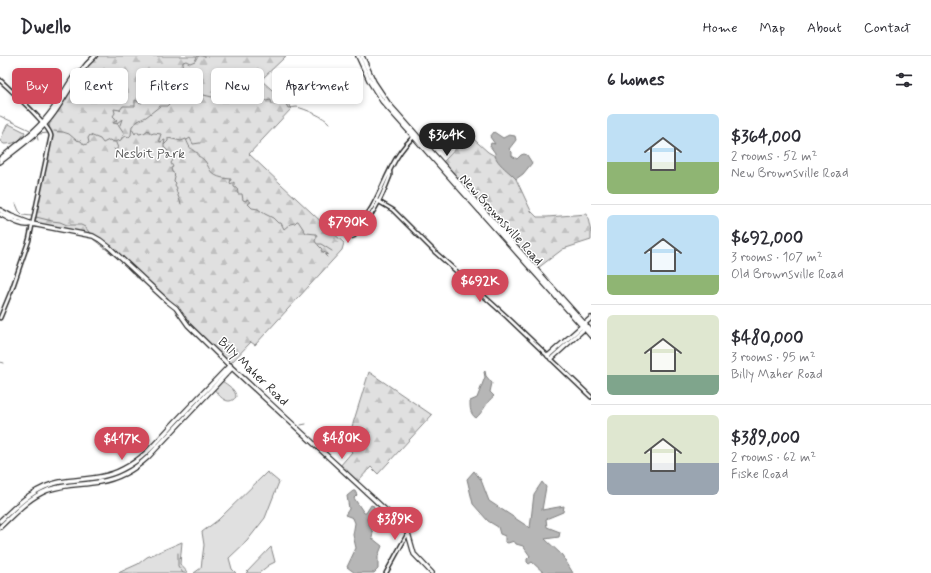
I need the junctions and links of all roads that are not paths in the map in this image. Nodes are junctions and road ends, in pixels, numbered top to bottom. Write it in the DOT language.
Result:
graph roads {
  1 [pos="92,56"];
  2 [pos="96,56"];
  3 [pos="358,56"];
  4 [pos="362,56"];
  5 [pos="0,80"];
  6 [pos="43,123"];
  7 [pos="415,136"];
  8 [pos="0,159"];
  9 [pos="0,162"];
  10 [pos="390,172"];
  11 [pos="376,200"];
  12 [pos="380,202"];
  13 [pos="0,211"];
  14 [pos="32,224"];
  15 [pos="0,318"];
  16 [pos="591,318"];
  17 [pos="584,326"];
  18 [pos="591,331"];
  19 [pos="591,336"];
  20 [pos="550,357"];
  21 [pos="231,366"];
  22 [pos="591,397"];
  23 [pos="120,473"];
  24 [pos="0,522"];
  25 [pos="0,528"];
  26 [pos="408,533"];
  27 [pos="386,573"];
  28 [pos="432,573"];
  1 -- 6 [label="main road"];
  2 -- 6 [label="main road"];
  3 -- 7 [label="main road, New Brownsville Road"];
  4 -- 7 [label="main road, New Brownsville Road"];
  5 -- 6 [label="street"];
  6 -- 8 [label="main road"];
  6 -- 9 [label="main road"];
  6 -- 14 [label="street"];
  7 -- 10 [label="street"];
  7 -- 17 [label="main road, New Brownsville Road"];
  10 -- 11 [label="street"];
  10 -- 12 [label="street"];
  11 -- 12 [label="street"];
  11 -- 12 [label="street"];
  12 -- 20 [label="street"];
  13 -- 14 [label="main road, Billy Maher Road"];
  14 -- 15 [label="street"];
  14 -- 21 [label="main road, Billy Maher Road"];
  16 -- 17 [label="main road"];
  17 -- 18 [label="main road, New Brownsville Road"];
  17 -- 19 [label="main road, New Brownsville Road"];
  17 -- 20 [label="main road"];
  20 -- 22 [label="street"];
  21 -- 23 [label="main road"];
  21 -- 26 [label="main road, Billy Maher Road"];
  23 -- 24 [label="main road"];
  23 -- 25 [label="main road"];
  26 -- 27 [label="street"];
  26 -- 28 [label="main road, Billy Maher Road"];
}
